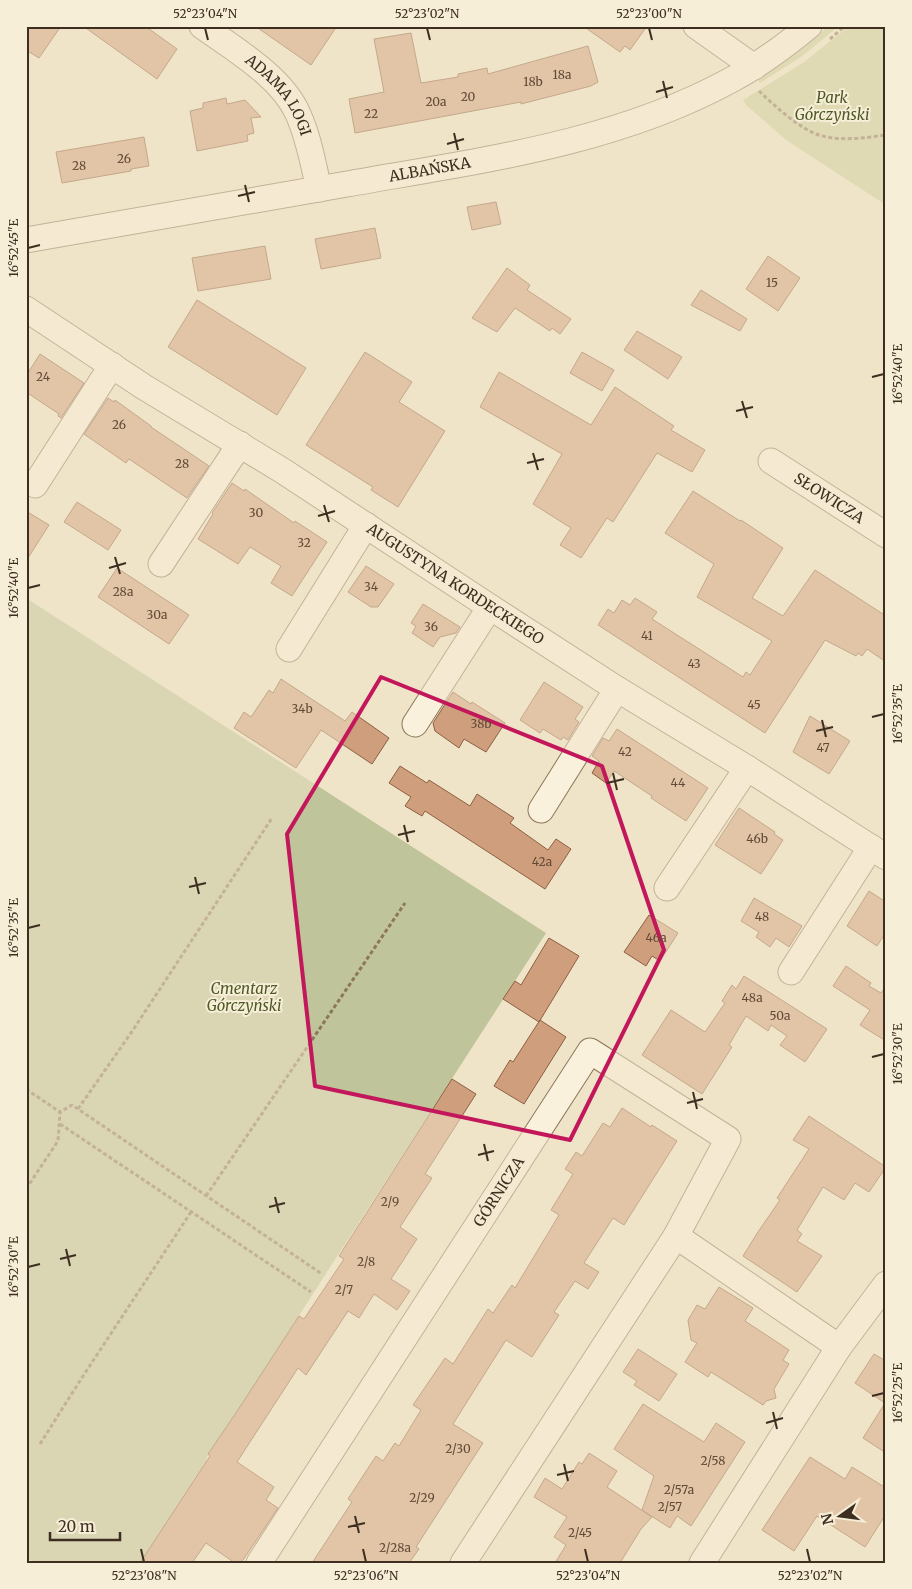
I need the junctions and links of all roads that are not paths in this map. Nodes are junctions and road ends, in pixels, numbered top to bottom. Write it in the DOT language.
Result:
graph roads {
  1 [pos="202,26"];
  2 [pos="696,26"];
  3 [pos="809,26"];
  4 [pos="754,67"];
  5 [pos="319,189"];
  6 [pos="26,240"];
  7 [pos="26,309"];
  8 [pos="112,365"];
  9 [pos="240,444"];
  10 [pos="771,461"];
  11 [pos="35,485"];
  12 [pos="366,525"];
  13 [pos="886,535"];
  14 [pos="161,564"];
  15 [pos="490,608"];
  16 [pos="289,649"];
  17 [pos="617,689"];
  18 [pos="415,724"];
  19 [pos="747,768"];
  20 [pos="541,810"];
  21 [pos="878,852"];
  22 [pos="667,888"];
  23 [pos="791,972"];
  24 [pos="676,1236"];
  25 [pos="886,1284"];
  26 [pos="840,1347"];
  27 [pos="259,1563"];
  28 [pos="463,1563"];
  29 [pos="702,1563"];
  1 -- 5 [label="street, ADAMA LOGI"];
  2 -- 4 [label="street"];
  3 -- 4 [label="street, ALBAŃSKA"];
  4 -- 5 [label="street, ALBAŃSKA"];
  5 -- 6 [label="street, ALBAŃSKA"];
  7 -- 8 [label="street, AUGUSTYNA KORDECKIEGO"];
  8 -- 9 [label="street, AUGUSTYNA KORDECKIEGO"];
  8 -- 11 [label="street"];
  9 -- 12 [label="street, AUGUSTYNA KORDECKIEGO"];
  9 -- 14 [label="street"];
  10 -- 13 [label="street, SŁOWICZA"];
  12 -- 15 [label="street, AUGUSTYNA KORDECKIEGO"];
  12 -- 16 [label="street"];
  15 -- 17 [label="street, AUGUSTYNA KORDECKIEGO"];
  15 -- 18 [label="street"];
  17 -- 19 [label="street, AUGUSTYNA KORDECKIEGO"];
  17 -- 20 [label="street"];
  19 -- 21 [label="street, AUGUSTYNA KORDECKIEGO"];
  19 -- 22 [label="street"];
  21 -- 23 [label="street"];
  24 -- 26 [label="street"];
  24 -- 27 [label="street, GÓRNICZA"];
  24 -- 28 [label="street, GÓRNICZA"];
  25 -- 26 [label="street"];
  26 -- 29 [label="street"];
}
